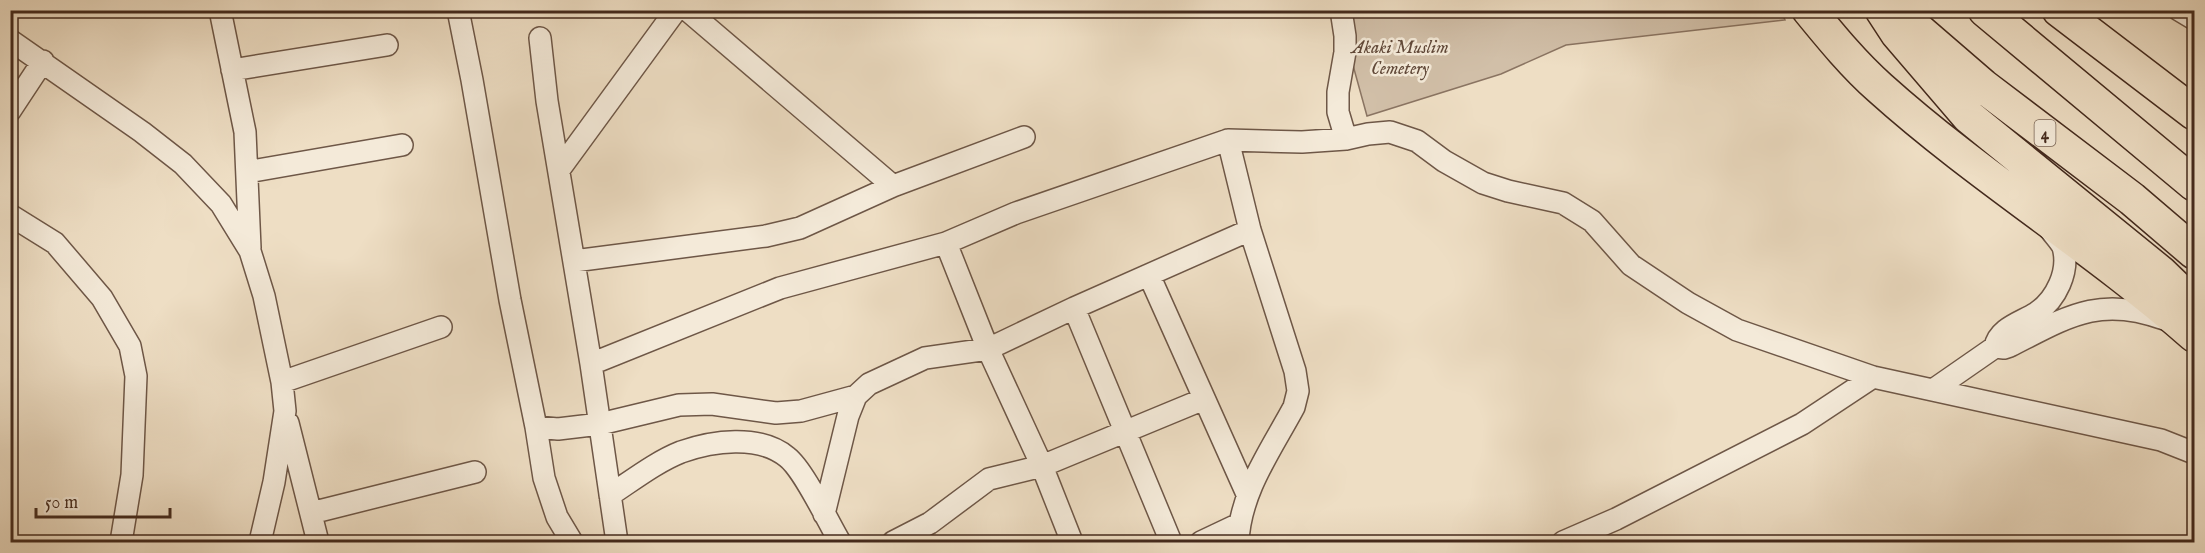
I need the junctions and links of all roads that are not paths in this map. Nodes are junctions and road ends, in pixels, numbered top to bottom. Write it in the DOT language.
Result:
graph roads {
  1 [pos="220,10"];
  2 [pos="458,10"];
  3 [pos="676,10"];
  4 [pos="687,10"];
  5 [pos="1341,10"];
  6 [pos="1809,10"];
  7 [pos="1882,10"];
  8 [pos="1898,10"];
  9 [pos="1985,10"];
  10 [pos="2059,10"];
  11 [pos="2179,10"];
  12 [pos="2194,19"];
  13 [pos="540,38"];
  14 [pos="10,40"];
  15 [pos="387,45"];
  16 [pos="2029,48"];
  17 [pos="43,61"];
  18 [pos="232,70"];
  19 [pos="10,111"];
  20 [pos="2194,113"];
  21 [pos="1024,137"];
  22 [pos="1228,140"];
  23 [pos="1346,140"];
  24 [pos="402,144"];
  25 [pos="2194,158"];
  26 [pos="559,170"];
  27 [pos="247,172"];
  28 [pos="2194,184"];
  29 [pos="893,186"];
  30 [pos="10,215"];
  31 [pos="2041,216"];
  32 [pos="1250,230"];
  33 [pos="946,243"];
  34 [pos="250,251"];
  35 [pos="2194,252"];
  36 [pos="574,261"];
  37 [pos="1149,275"];
  38 [pos="1074,308"];
  39 [pos="2191,322"];
  40 [pos="441,327"];
  41 [pos="1995,347"];
  42 [pos="988,350"];
  43 [pos="591,364"];
  44 [pos="1873,377"];
  45 [pos="282,382"];
  46 [pos="1933,390"];
  47 [pos="856,396"];
  48 [pos="1204,399"];
  49 [pos="285,411"];
  50 [pos="600,424"];
  51 [pos="536,427"];
  52 [pos="1125,432"];
  53 [pos="2194,453"];
  54 [pos="1042,466"];
  55 [pos="475,472"];
  56 [pos="1247,494"];
  57 [pos="610,495"];
  58 [pos="311,513"];
  59 [pos="824,514"];
  60 [pos="1238,533"];
  61 [pos="121,543"];
  62 [pos="260,543"];
  63 [pos="318,543"];
  64 [pos="572,543"];
  65 [pos="617,543"];
  66 [pos="840,543"];
  67 [pos="893,543"];
  68 [pos="1072,543"];
  69 [pos="1171,543"];
  70 [pos="1201,543"];
  71 [pos="1563,543"];
  1 -- 18 [label="street"];
  2 -- 51 [label="street"];
  3 -- 26 [label="street"];
  4 -- 29 [label="street"];
  5 -- 23 [label="street"];
  6 -- 31 [label="highway"];
  7 -- 39 [label="highway"];
  8 -- 35 [label="highway, 4"];
  9 -- 16 [label="highway"];
  10 -- 20 [label="highway"];
  11 -- 12 [label="street"];
  13 -- 26 [label="street"];
  14 -- 17 [label="street"];
  15 -- 18 [label="street"];
  16 -- 25 [label="highway"];
  16 -- 28 [label="highway"];
  17 -- 19 [label="street"];
  17 -- 34 [label="street"];
  18 -- 27 [label="street"];
  21 -- 29 [label="street"];
  22 -- 23 [label="street"];
  22 -- 32 [label="street"];
  22 -- 33 [label="street"];
  23 -- 44 [label="street"];
  24 -- 27 [label="street"];
  26 -- 36 [label="street"];
  27 -- 34 [label="street"];
  29 -- 36 [label="street"];
  30 -- 61 [label="street"];
  31 -- 39 [label="highway"];
  31 -- 41 [label="street"];
  32 -- 37 [label="street"];
  32 -- 56 [label="street"];
  33 -- 42 [label="street"];
  33 -- 43 [label="street"];
  34 -- 45 [label="street"];
  36 -- 43 [label="street"];
  37 -- 38 [label="street"];
  37 -- 48 [label="street"];
  38 -- 42 [label="street"];
  38 -- 52 [label="street"];
  39 -- 41 [label="street"];
  40 -- 45 [label="street"];
  41 -- 46 [label="street"];
  42 -- 47 [label="street"];
  42 -- 54 [label="street"];
  43 -- 50 [label="street"];
  44 -- 46 [label="street"];
  44 -- 71 [label="street"];
  45 -- 49 [label="street"];
  46 -- 53 [label="street"];
  47 -- 50 [label="street"];
  47 -- 59 [label="street"];
  48 -- 52 [label="street"];
  48 -- 56 [label="street"];
  49 -- 58 [label="street"];
  49 -- 62 [label="street"];
  50 -- 51 [label="street"];
  50 -- 57 [label="street"];
  51 -- 64 [label="street"];
  52 -- 54 [label="street"];
  52 -- 69 [label="street"];
  54 -- 67 [label="street"];
  54 -- 68 [label="street"];
  55 -- 58 [label="street"];
  56 -- 60 [label="street"];
  57 -- 59 [label="street"];
  57 -- 65 [label="street"];
  58 -- 63 [label="street"];
  59 -- 66 [label="street"];
  60 -- 70 [label="street"];
}
